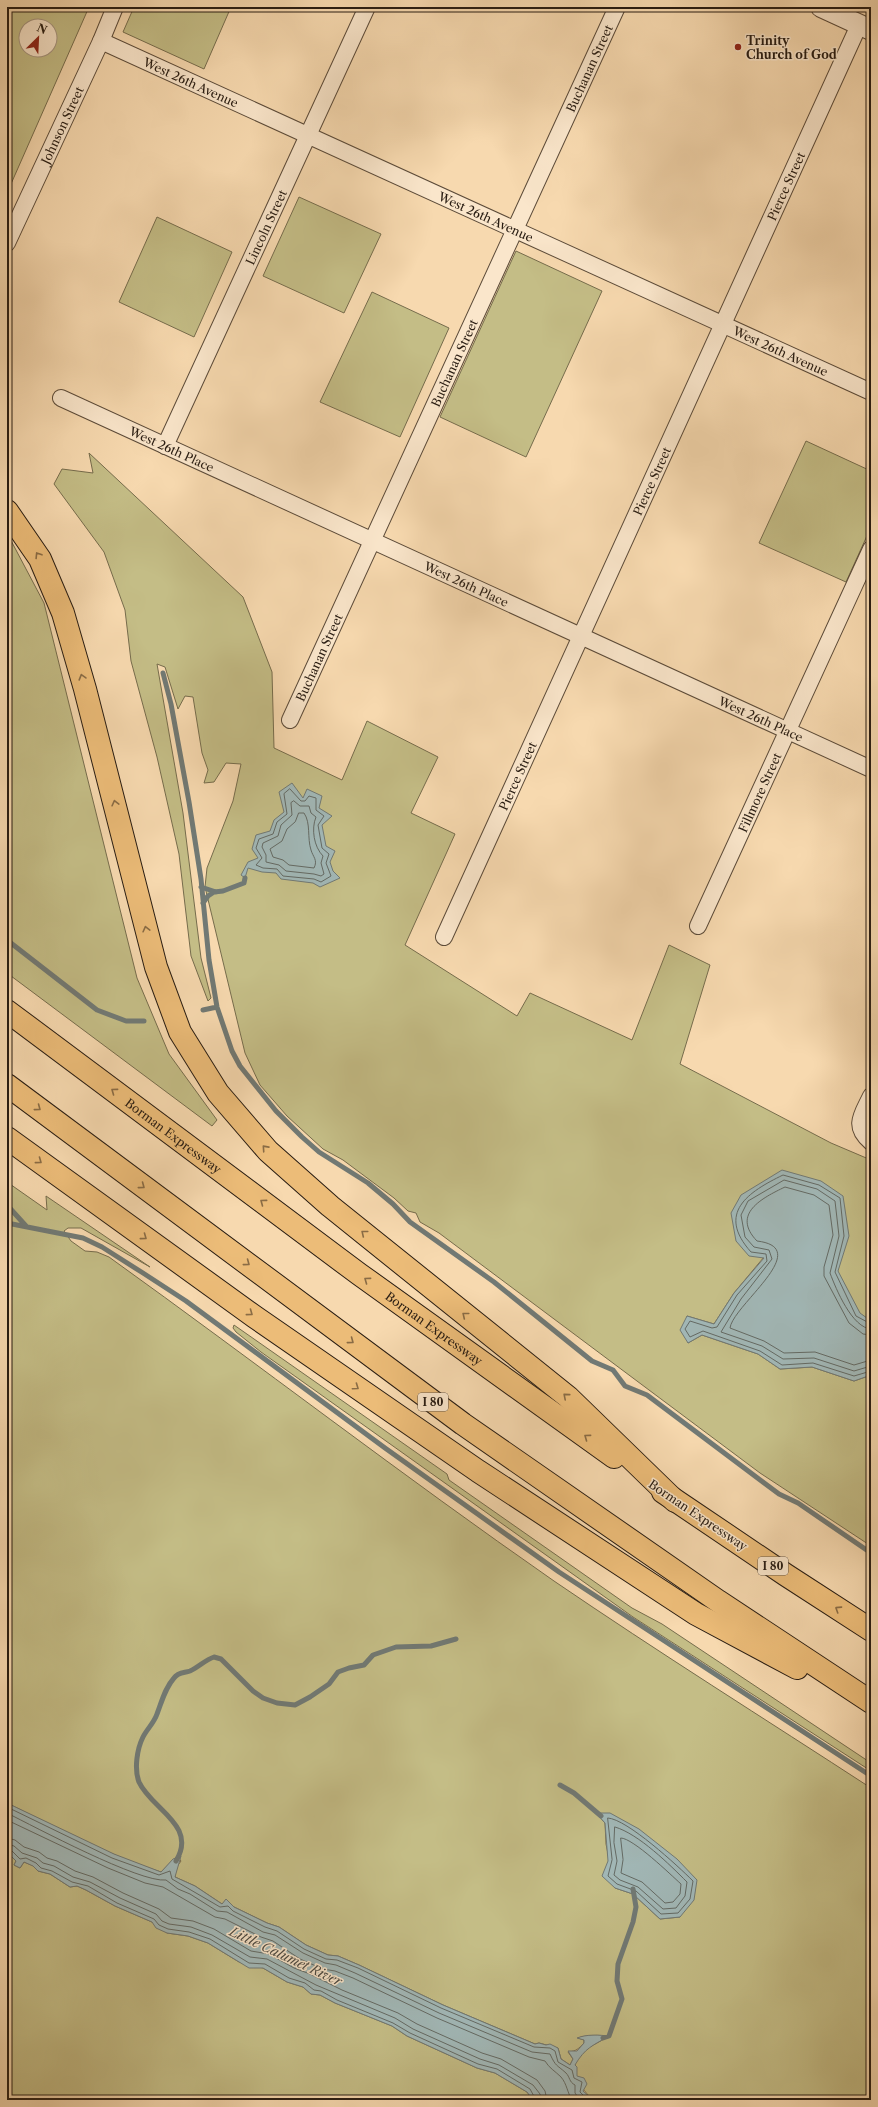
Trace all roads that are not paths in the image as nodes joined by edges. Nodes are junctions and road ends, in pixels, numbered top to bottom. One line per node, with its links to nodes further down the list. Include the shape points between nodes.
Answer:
1 (115, 7): 6 (street, Johnson Street)
2 (367, 7): 7 (street, Lincoln Street)
3 (617, 7): 8 (street, Buchanan Street)
4 (821, 7): 5 (street)
5 (865, 27): 10 (street, Pierce Street)
6 (101, 41): 7 (street, West 26th Avenue); 9 (street, Johnson Street)
7 (309, 136): 8 (street, West 26th Avenue); 13 (street, Lincoln Street)
8 (516, 230): 10 (street, West 26th Avenue); 15 (street, Buchanan Street)
9 (7, 243)
10 (723, 324): 11 (street, West 26th Avenue); 17 (street, Pierce Street)
11 (871, 392)
12 (61, 398): 13 (street, West 26th Place)
13 (165, 446): 15 (street, West 26th Place)
14 (7, 511): 28 (highway, one-way to 14, via 568,1397 336,1211 268,1151 218,1093 180,1032 156,967 87,696 63,613 40,559)
15 (372, 541): 17 (street, West 26th Place); 18 (street, Buchanan Street)
16 (871, 549): 19 (street, Fillmore Street)
17 (580, 636): 19 (street, West 26th Place); 22 (street, Pierce Street)
18 (290, 720)
19 (788, 731): 20 (street, West 26th Place); 21 (street, Fillmore Street)
20 (871, 769)
21 (698, 926)
22 (444, 937)
23 (7, 1011): 28 (highway, Borman Expressway / I 80, one-way to 23, via 359,1274)
24 (7, 1085): 30 (highway, I 80, one-way to 30, via 463,1424 718,1601)
25 (871, 1096): 26 (street, via 859,1124)
26 (866, 1137)
27 (10, 1141): 31 (highway, one-way to 31, via 256,1317 484,1475 696,1614)
28 (675, 1501): 29 (highway, Borman Expressway / I 80, one-way to 28)
29 (871, 1630)
30 (871, 1702)
31 (871, 1708)

